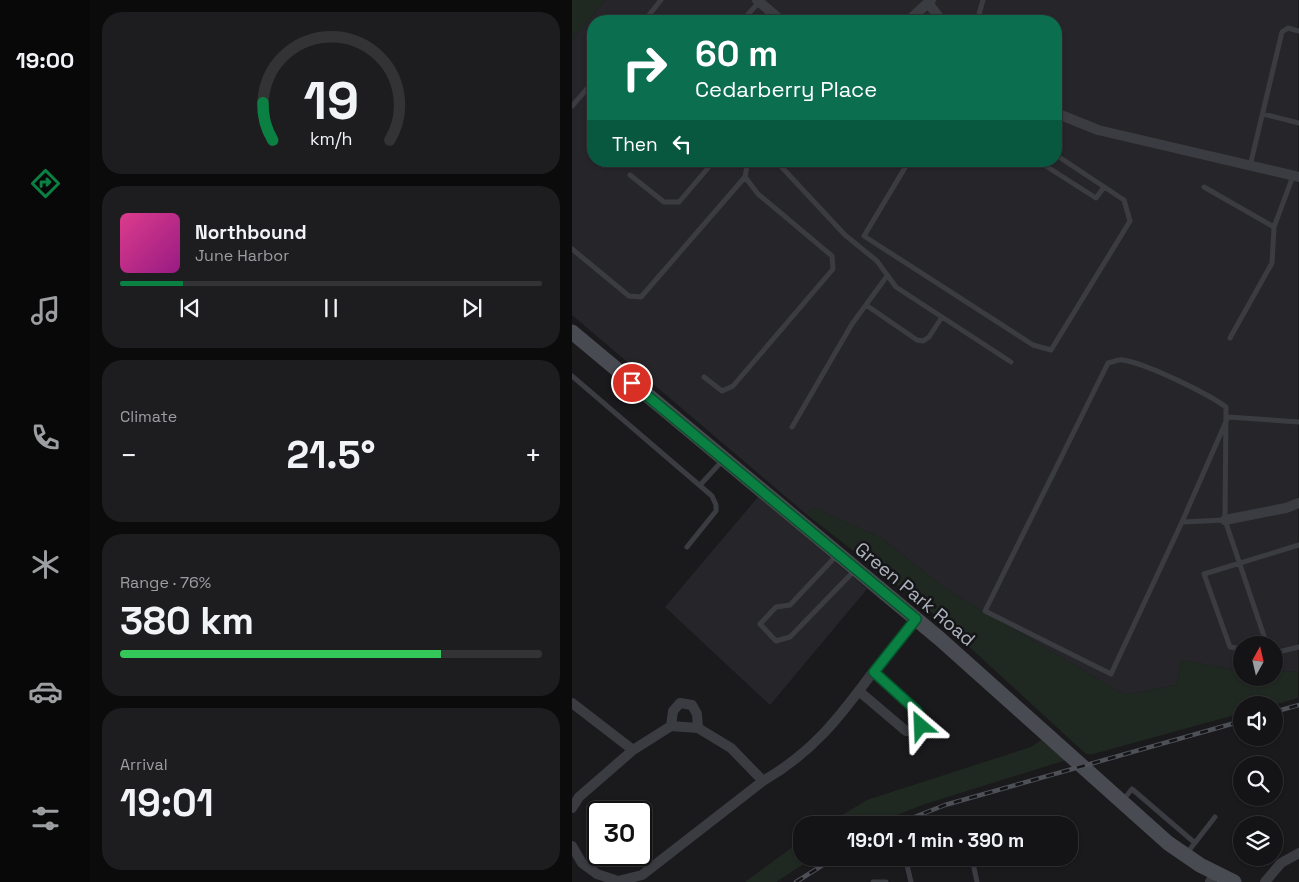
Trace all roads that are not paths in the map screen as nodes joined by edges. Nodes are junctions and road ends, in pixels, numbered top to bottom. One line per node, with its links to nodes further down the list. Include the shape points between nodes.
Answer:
1 (662, 0): 5 (lane)
2 (759, 0): 6 (lane); 7 (street)
3 (983, 0): 10 (lane)
4 (930, 2): 8 (street); 9 (street)
5 (649, 15)
6 (747, 15)
7 (775, 15)
8 (915, 15)
9 (938, 15)
10 (980, 15)
11 (1298, 30): 14 (lane, via 1288,28 1282,32)
12 (587, 89): 13 (lane)
13 (572, 106)
14 (1263, 114): 16 (lane); 18 (lane)
15 (1062, 115): 18 (street, via 1098,130)
16 (1298, 123)
17 (1062, 159): 27 (lane)
18 (1250, 166): 25 (street)
19 (709, 167): 24 (lane, via 679,202 664,202)
20 (747, 167): 26 (lane)
21 (782, 167): 31 (lane, via 845,235 877,261)
22 (905, 167): 27 (lane, via 864,236 1033,345 1051,350 1130,221 1124,200)
23 (1047, 167): 27 (lane, via 1096,198)
24 (630, 174)
25 (1296, 176): 29 (lane)
26 (745, 177): 30 (lane, via 641,297 629,296); 38 (lane, via 758,194 832,256 834,269 733,386 722,391)
27 (1104, 187)
28 (1204, 187): 29 (lane)
29 (1274, 228): 35 (lane, via 1272,263)
30 (572, 249)
31 (887, 276): 32 (lane); 33 (lane, via 896,287)
32 (866, 305): 33 (lane, via 923,341); 41 (lane)
33 (942, 317): 36 (lane)
34 (572, 332): 42 (street, Green Park Road)
35 (1230, 338)
36 (1011, 362)
37 (572, 376): 43 (lane)
38 (704, 377)
39 (1228, 417): 40 (lane); 45 (lane); 46 (lane); 46 (lane, via 1226,407 1215,399 1140,365 1121,360 1108,363 986,611 1111,674)
40 (1298, 422)
41 (792, 427)
42 (723, 459): 43 (lane); 49 (street, Green Park Road)
43 (701, 484): 48 (lane, via 712,496 716,512)
44 (1298, 503): 45 (street)
45 (1225, 520): 46 (lane); 50 (lane)
46 (1182, 522)
47 (1298, 545): 50 (lane)
48 (687, 547)
49 (837, 555): 51 (street, Green Park Road); 51 (lane, via 790,605 776,607 760,624 776,640 790,637)
50 (1239, 563): 53 (lane); 55 (lane, via 1204,574 1230,647)
51 (855, 570): 52 (street, Green Park Road)
52 (916, 619): 57 (street); 64 (street, Green Park Road)
53 (1264, 636)
54 (1298, 647): 56 (lane)
55 (1233, 648)
56 (1283, 651)
57 (874, 672): 58 (street); 58 (street, via 917,711 921,726 916,732 906,731)
58 (860, 692): 63 (street, via 812,746 790,765)
59 (572, 703): 62 (street)
60 (671, 726): 61 (street); 61 (street, via 673,711 680,704 692,705 697,714); 62 (street)
61 (698, 728): 63 (street, via 731,748)
62 (634, 750): 65 (street, via 579,797)
63 (763, 781): 73 (street)
64 (1122, 801): 67 (lane, via 1132,789); 70 (street, Green Park Road)
65 (572, 808)
66 (1216, 817): 67 (lane)
67 (1195, 843): 70 (lane)
68 (572, 846): 75 (street, via 582,863 596,874)
69 (1298, 853): 81 (street, via 1281,863)
70 (1185, 856): 74 (street, Green Park Road)
71 (907, 866): 78 (lane)
72 (974, 866): 79 (lane)
73 (643, 878): 75 (street)
74 (1213, 878): 80 (street, Green Park Road)
75 (618, 882)
76 (873, 882): 77 (lane)
77 (886, 882)
78 (911, 882)
79 (978, 882)
80 (1234, 882)
81 (1265, 882)

